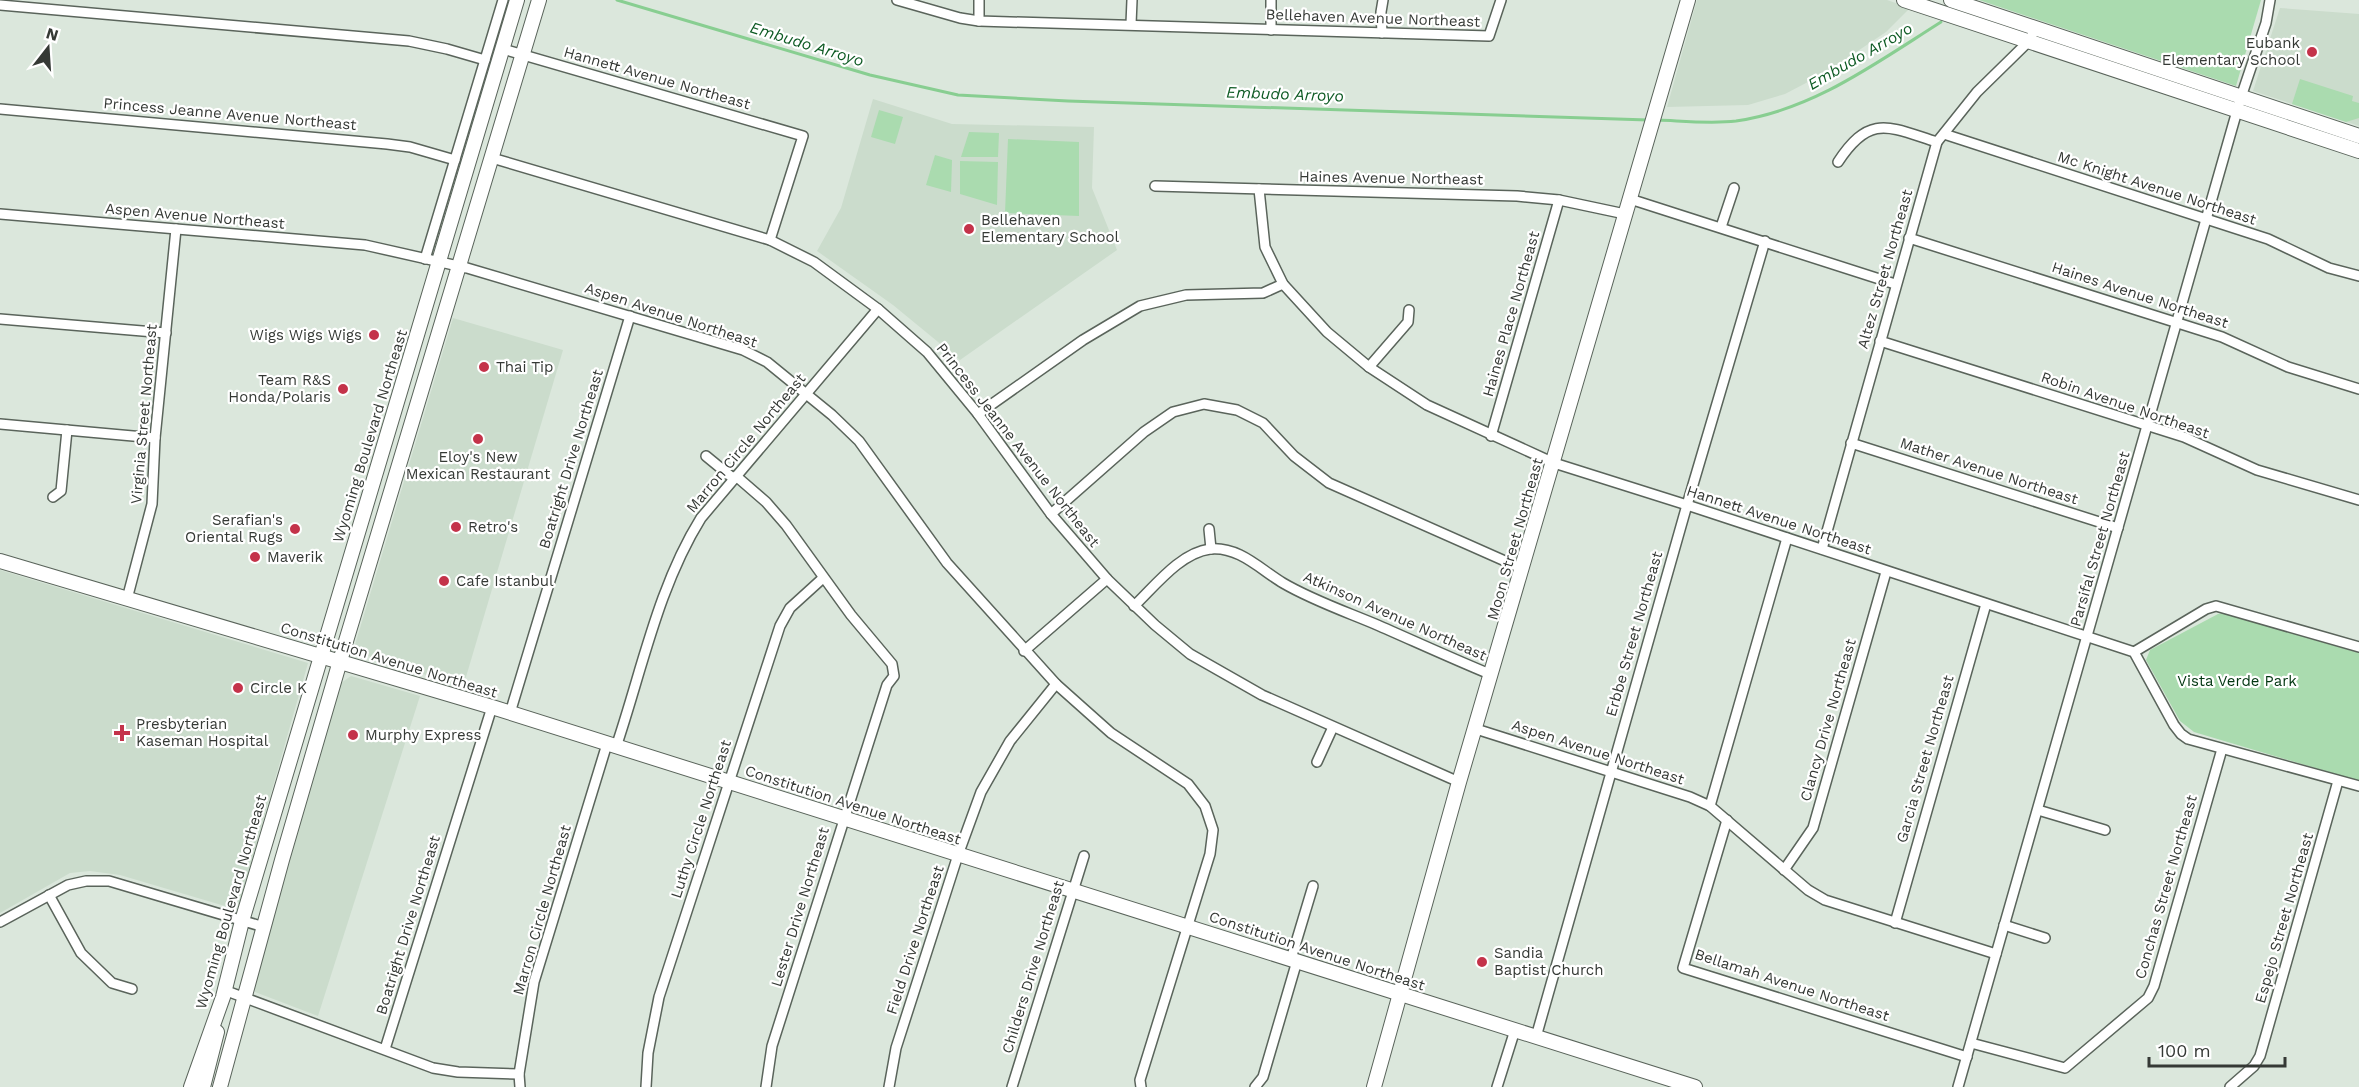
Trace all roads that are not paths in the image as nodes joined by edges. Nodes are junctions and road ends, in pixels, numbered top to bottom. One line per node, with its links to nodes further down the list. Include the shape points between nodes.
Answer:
1 (503, 0): 22 (street)
2 (517, 0): 20 (street, Wyoming Boulevard Northeast)
3 (539, 0): 21 (street)
4 (897, 0): 15 (street, Bellehaven Avenue Northeast)
5 (979, 0): 15 (street)
6 (1132, 0): 16 (street)
7 (1271, 0): 17 (street)
8 (1383, 0): 18 (street)
9 (1501, 0): 18 (street, Bellehaven Avenue Northeast, via 1489,36)
10 (1688, 0): 36 (street, Moon Street Northeast)
11 (1904, 0): 19 (street)
12 (1951, 0): 19 (street)
13 (2270, 0): 23 (street, Parsifal Street Northeast)
14 (0, 5): 22 (street, via 409,41)
15 (979, 21): 16 (street, Bellehaven Avenue Northeast)
16 (1131, 24): 17 (street, Bellehaven Avenue Northeast)
17 (1271, 30): 18 (street, Bellehaven Avenue Northeast)
18 (1382, 33)
19 (2032, 36): 23 (street); 25 (street); 26 (street, Altez Street Northeast, via 1977,92)
20 (503, 50): 21 (street, Hannett Avenue Northeast); 47 (street, Wyoming Boulevard Northeast)
21 (523, 54): 30 (street); 44 (street, Hannett Avenue Northeast, via 803,136)
22 (485, 60): 31 (street)
23 (2241, 97): 25 (street, Parsifal Street Northeast); 27 (street)
24 (0, 109): 31 (street, Princess Jeanne Avenue Northeast, via 387,144)
25 (2237, 111): 29 (street); 40 (street, Parsifal Street Northeast)
26 (1944, 134): 28 (street, Altez Street Northeast); 40 (street, Mc Knight Avenue Northeast)
27 (2359, 136)
28 (1937, 142): 32 (street, via 1888,127 1873,128 1849,144); 43 (street, Altez Street Northeast)
29 (2359, 151)
30 (492, 158): 44 (street, Princess Jeanne Avenue Northeast); 48 (street)
31 (455, 160): 46 (street)
32 (1838, 162)
33 (1155, 186): 35 (street, Haines Avenue Northeast)
34 (1734, 188): 41 (street)
35 (1259, 189): 37 (street, Haines Avenue Northeast); 50 (street, Hannett Avenue Northeast, via 1264,247)
36 (1630, 199): 39 (street, Moon Street Northeast); 41 (street)
37 (1559, 200): 39 (street, Haines Avenue Northeast); 66 (street, Haines Place Northeast)
38 (0, 214): 42 (street, Aspen Avenue Northeast)
39 (1626, 214): 70 (street, Moon Street Northeast)
40 (2206, 219): 49 (street, Mc Knight Avenue Northeast); 56 (street, Parsifal Street Northeast)
41 (1720, 227): 45 (street)
42 (176, 229): 46 (street, Aspen Avenue Northeast, via 365,245); 57 (street, Virginia Street Northeast)
43 (1909, 238): 51 (street, Altez Street Northeast); 56 (street, Haines Avenue Northeast)
44 (770, 240): 52 (street, Princess Jeanne Avenue Northeast, via 814,262)
45 (1765, 241): 51 (street); 74 (street, Erbbe Street Northeast)
46 (425, 259): 47 (street, Aspen Avenue Northeast)
47 (440, 261): 48 (street, Aspen Avenue Northeast); 93 (street, Wyoming Boulevard Northeast)
48 (459, 266): 54 (street, Aspen Avenue Northeast); 94 (street)
49 (2359, 276)
50 (1283, 284): 59 (street, Hannett Avenue Northeast, via 1327,332); 62 (street, via 1263,293 1186,295 1140,306 1083,340)
51 (1895, 284): 58 (street, Altez Street Northeast)
52 (878, 309): 61 (street, Marron Circle Northeast); 62 (street, Princess Jeanne Avenue Northeast, via 927,352)
53 (1409, 310): 59 (street, via 1408,322)
54 (630, 316): 61 (street, Aspen Avenue Northeast, via 743,350 767,362); 98 (street, Boatright Drive Northeast)
55 (0, 319): 57 (street)
56 (2177, 322): 60 (street, Haines Avenue Northeast); 64 (street, Parsifal Street Northeast)
57 (166, 333): 67 (street, Virginia Street Northeast)
58 (1880, 341): 64 (street, Robin Avenue Northeast); 68 (street, Altez Street Northeast)
59 (1369, 367): 66 (street, Hannett Avenue Northeast, via 1427,405)
60 (2359, 389)
61 (807, 394): 71 (street, Marron Circle Northeast); 91 (street, Aspen Avenue Northeast, via 859,441 933,545)
62 (978, 414): 75 (street, Princess Jeanne Avenue Northeast)
63 (0, 424): 65 (street)
64 (2148, 426): 73 (street, Robin Avenue Northeast, via 2184,437 2257,471); 76 (street, Parsifal Street Northeast)
65 (67, 430): 67 (street); 72 (street, via 61,491)
66 (1491, 436): 70 (street, Hannett Avenue Northeast)
67 (155, 438): 86 (street, Virginia Street Northeast, via 152,504)
68 (1851, 443): 76 (street, Mather Avenue Northeast); 80 (street, Altez Street Northeast)
69 (706, 456): 71 (street, Lester Drive Northeast)
70 (1554, 463): 74 (street, Hannett Avenue Northeast); 82 (street, Moon Street Northeast)
71 (735, 478): 84 (street, Lester Drive Northeast, via 766,502); 101 (street, Marron Circle Northeast, via 701,518 669,579)
72 (53, 497)
73 (2359, 500)
74 (1687, 505): 78 (street, Hannett Avenue Northeast); 104 (street, Erbbe Street Northeast)
75 (1051, 514): 82 (street, via 1154,425 1173,412 1204,404 1237,410 1263,423 1294,456 1329,483); 85 (street, Princess Jeanne Avenue Northeast)
76 (2118, 528): 89 (street, Parsifal Street Northeast)
77 (1209, 529): 79 (street)
78 (1787, 538): 80 (street, Hannett Avenue Northeast); 109 (street)
79 (1211, 549): 88 (street, via 1192,555); 95 (street, Atkinson Avenue Northeast, via 1249,559 1329,606)
80 (1822, 549): 83 (street, Hannett Avenue Northeast)
81 (0, 561): 86 (street, Constitution Avenue Northeast)
82 (1523, 569): 95 (street, Moon Street Northeast)
83 (1886, 572): 87 (street, Hannett Avenue Northeast); 116 (street, Clancy Drive Northeast, via 1813,828)
84 (823, 578): 106 (street, Luthy Circle Northeast, via 789,608 780,626); 111 (street, Lester Drive Northeast, via 892,664 894,676 887,686)
85 (1107, 579): 88 (street, Princess Jeanne Avenue Northeast); 91 (street)
86 (127, 599): 93 (street, Constitution Avenue Northeast)
87 (1986, 604): 89 (street, Hannett Avenue Northeast); 122 (street, Garcia Street Northeast)
88 (1134, 606): 99 (street, Princess Jeanne Avenue Northeast, via 1190,654 1262,695)
89 (2088, 637): 92 (street, Hannett Avenue Northeast); 110 (street, Parsifal Street Northeast)
90 (2359, 647): 92 (street, via 2216,606)
91 (1024, 651): 96 (street, Aspen Avenue Northeast)
92 (2134, 652): 102 (street, via 2181,734)
93 (321, 656): 94 (street, Constitution Avenue Northeast); 120 (street, Wyoming Boulevard Northeast)
94 (340, 661): 97 (street, Constitution Avenue Northeast); 124 (street)
95 (1492, 675): 100 (street, Moon Street Northeast)
96 (1056, 684): 114 (street, Field Drive Northeast, via 1010,741 981,792); 125 (street, Aspen Avenue Northeast, via 1111,733 1188,784 1205,806 1213,830 1210,854)
97 (492, 708): 98 (street, Constitution Avenue Northeast); 136 (street, Boatright Drive Northeast)
98 (510, 713): 101 (street, Constitution Avenue Northeast)
99 (1333, 727): 103 (street); 107 (street, Princess Jeanne Avenue Northeast)
100 (1476, 729): 104 (street, Aspen Avenue Northeast); 107 (street, Moon Street Northeast)
101 (612, 746): 106 (street, Constitution Avenue Northeast); 138 (street, Marron Circle Northeast, via 534,982)
102 (2222, 749): 105 (street); 135 (street, Conchas Street Northeast, via 2148,998 2065,1068)
103 (1317, 762)
104 (1611, 772): 109 (street, Aspen Avenue Northeast); 134 (street, Erbbe Street Northeast)
105 (2338, 781): 108 (street); 153 (street, Espejo Street Northeast, via 2260,1056)
106 (729, 782): 111 (street, Constitution Avenue Northeast); 143 (street, Luthy Circle Northeast, via 659,997)
107 (1459, 782): 131 (street, Moon Street Northeast)
108 (2359, 786)
109 (1710, 806): 112 (street)
110 (2038, 810): 113 (street); 123 (street, Parsifal Street Northeast)
111 (843, 819): 114 (street, Constitution Avenue Northeast); 144 (street, Lester Drive Northeast, via 772,1046)
112 (1726, 820): 116 (street); 137 (street, Bellamah Avenue Northeast, via 1683,968)
113 (2105, 830)
114 (958, 855): 118 (street, Constitution Avenue Northeast); 145 (street, Field Drive Northeast, via 897,1048)
115 (1084, 856): 118 (street, Childers Drive Northeast)
116 (1784, 870): 122 (street, via 1825,900)
117 (1313, 886): 128 (street)
118 (1072, 891): 125 (street, Constitution Avenue Northeast); 146 (street, Childers Drive Northeast)
119 (49, 895): 120 (street, via 75,884 109,880); 121 (street); 129 (street, via 81,953 112,983)
120 (242, 921): 124 (street); 130 (street, Wyoming Boulevard Northeast)
121 (0, 922)
122 (1894, 922): 127 (street)
123 (2004, 925): 126 (street); 127 (street, Parsifal Street Northeast)
124 (264, 927): 132 (street)
125 (1187, 927): 128 (street, Constitution Avenue Northeast); 147 (street, Aspen Avenue Northeast)
126 (2045, 938)
127 (1996, 954): 135 (street, Parsifal Street Northeast)
128 (1294, 960): 131 (street, Constitution Avenue Northeast); 148 (street, via 1263,1077)
129 (132, 988)
130 (224, 993): 132 (street); 139 (street, Wyoming Boulevard Northeast); 140 (street)
131 (1401, 994): 133 (street, Constitution Avenue Northeast); 149 (street, Moon Street Northeast)
132 (246, 996): 136 (street); 141 (street)
133 (1515, 1030): 134 (street, Constitution Avenue Northeast); 150 (street)
134 (1536, 1037): 151 (street, Constitution Avenue Northeast)
135 (1971, 1043): 137 (street, Parsifal Street Northeast)
136 (385, 1049): 138 (street, via 433,1068)
137 (1966, 1057): 152 (street, Parsifal Street Northeast)
138 (519, 1074): 142 (street, Marron Circle Northeast)
139 (191, 1087)
140 (203, 1087)
141 (220, 1087)
142 (520, 1087)
143 (646, 1087)
144 (766, 1087)
145 (889, 1087)
146 (1012, 1087)
147 (1141, 1087)
148 (1255, 1087)
149 (1374, 1087)
150 (1497, 1087)
151 (1695, 1087)
152 (1958, 1087)
153 (2230, 1087)

